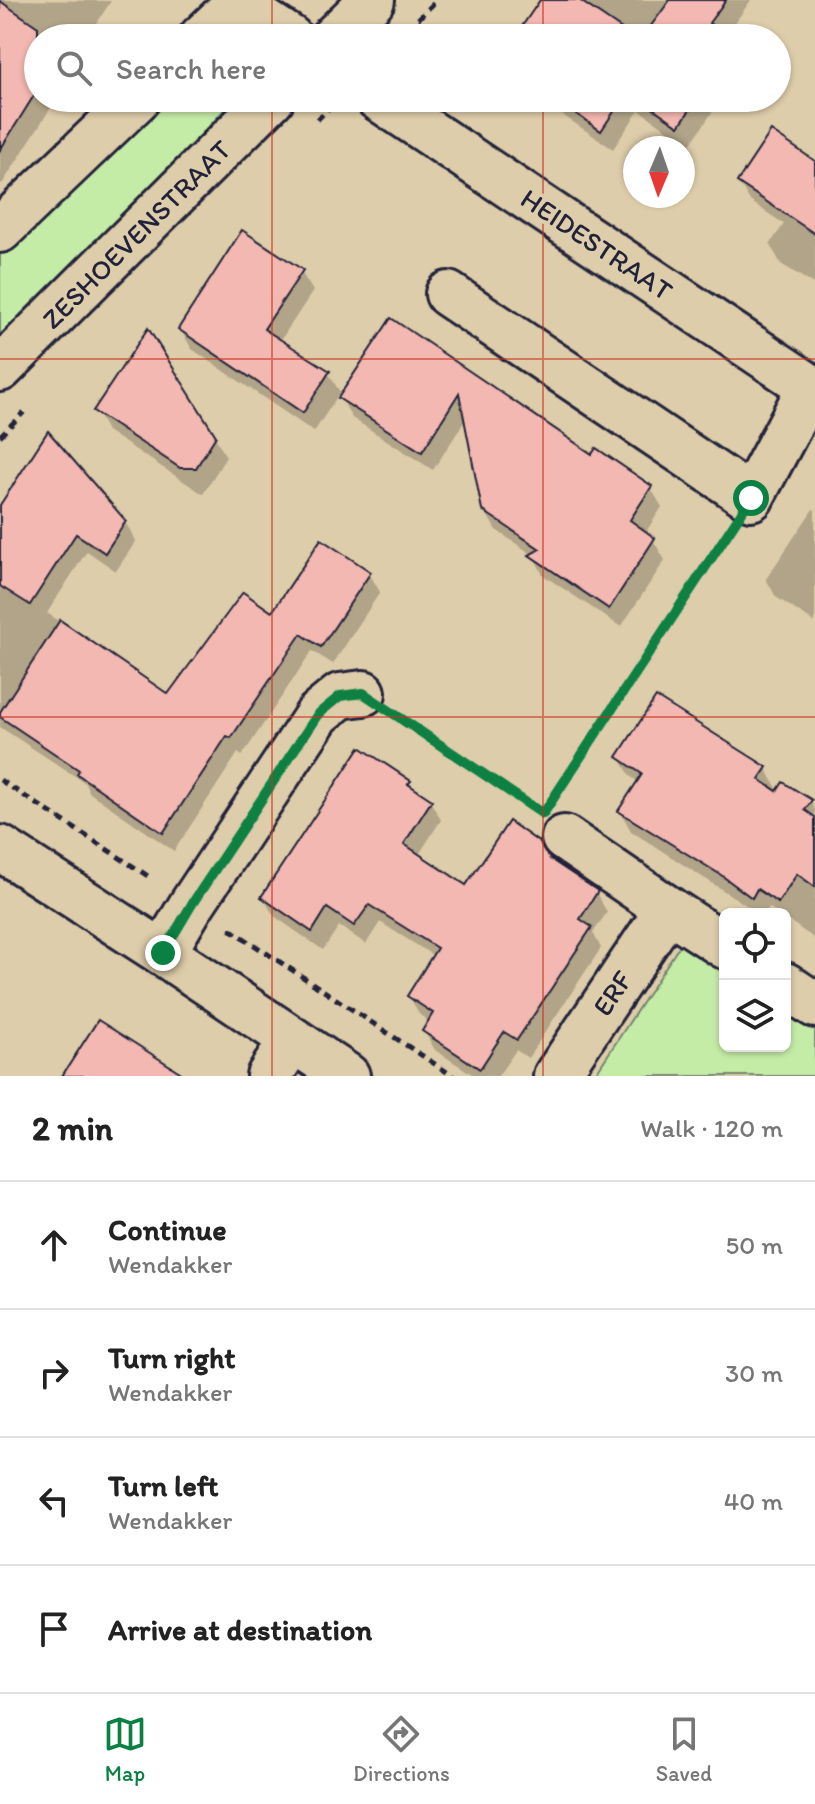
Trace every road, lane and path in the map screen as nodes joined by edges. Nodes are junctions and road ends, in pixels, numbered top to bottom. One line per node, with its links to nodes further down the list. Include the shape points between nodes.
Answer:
1 (372, 0): 5 (street)
2 (237, 1): 3 (street); 4 (street)
3 (215, 24)
4 (270, 24)
5 (347, 24)
6 (123, 112): 9 (street)
7 (258, 112): 11 (street, ZESHOEVENSTRAAT)
8 (399, 112): 12 (street, HEIDESTRAAT)
9 (0, 230)
10 (448, 294): 13 (street)
11 (0, 369)
12 (812, 388): 13 (street)
13 (751, 498): 15 (path)
14 (363, 693): 15 (path); 19 (street, via 340,696 318,714)
15 (553, 817): 17 (street)
16 (0, 848): 19 (street)
17 (668, 909): 18 (street); 25 (street, ERF)
18 (719, 942)
19 (163, 953): 22 (street)
20 (791, 989): 21 (street)
21 (815, 1005)
22 (292, 1040): 23 (street); 24 (street)
23 (269, 1076)
24 (347, 1076)
25 (556, 1076)

